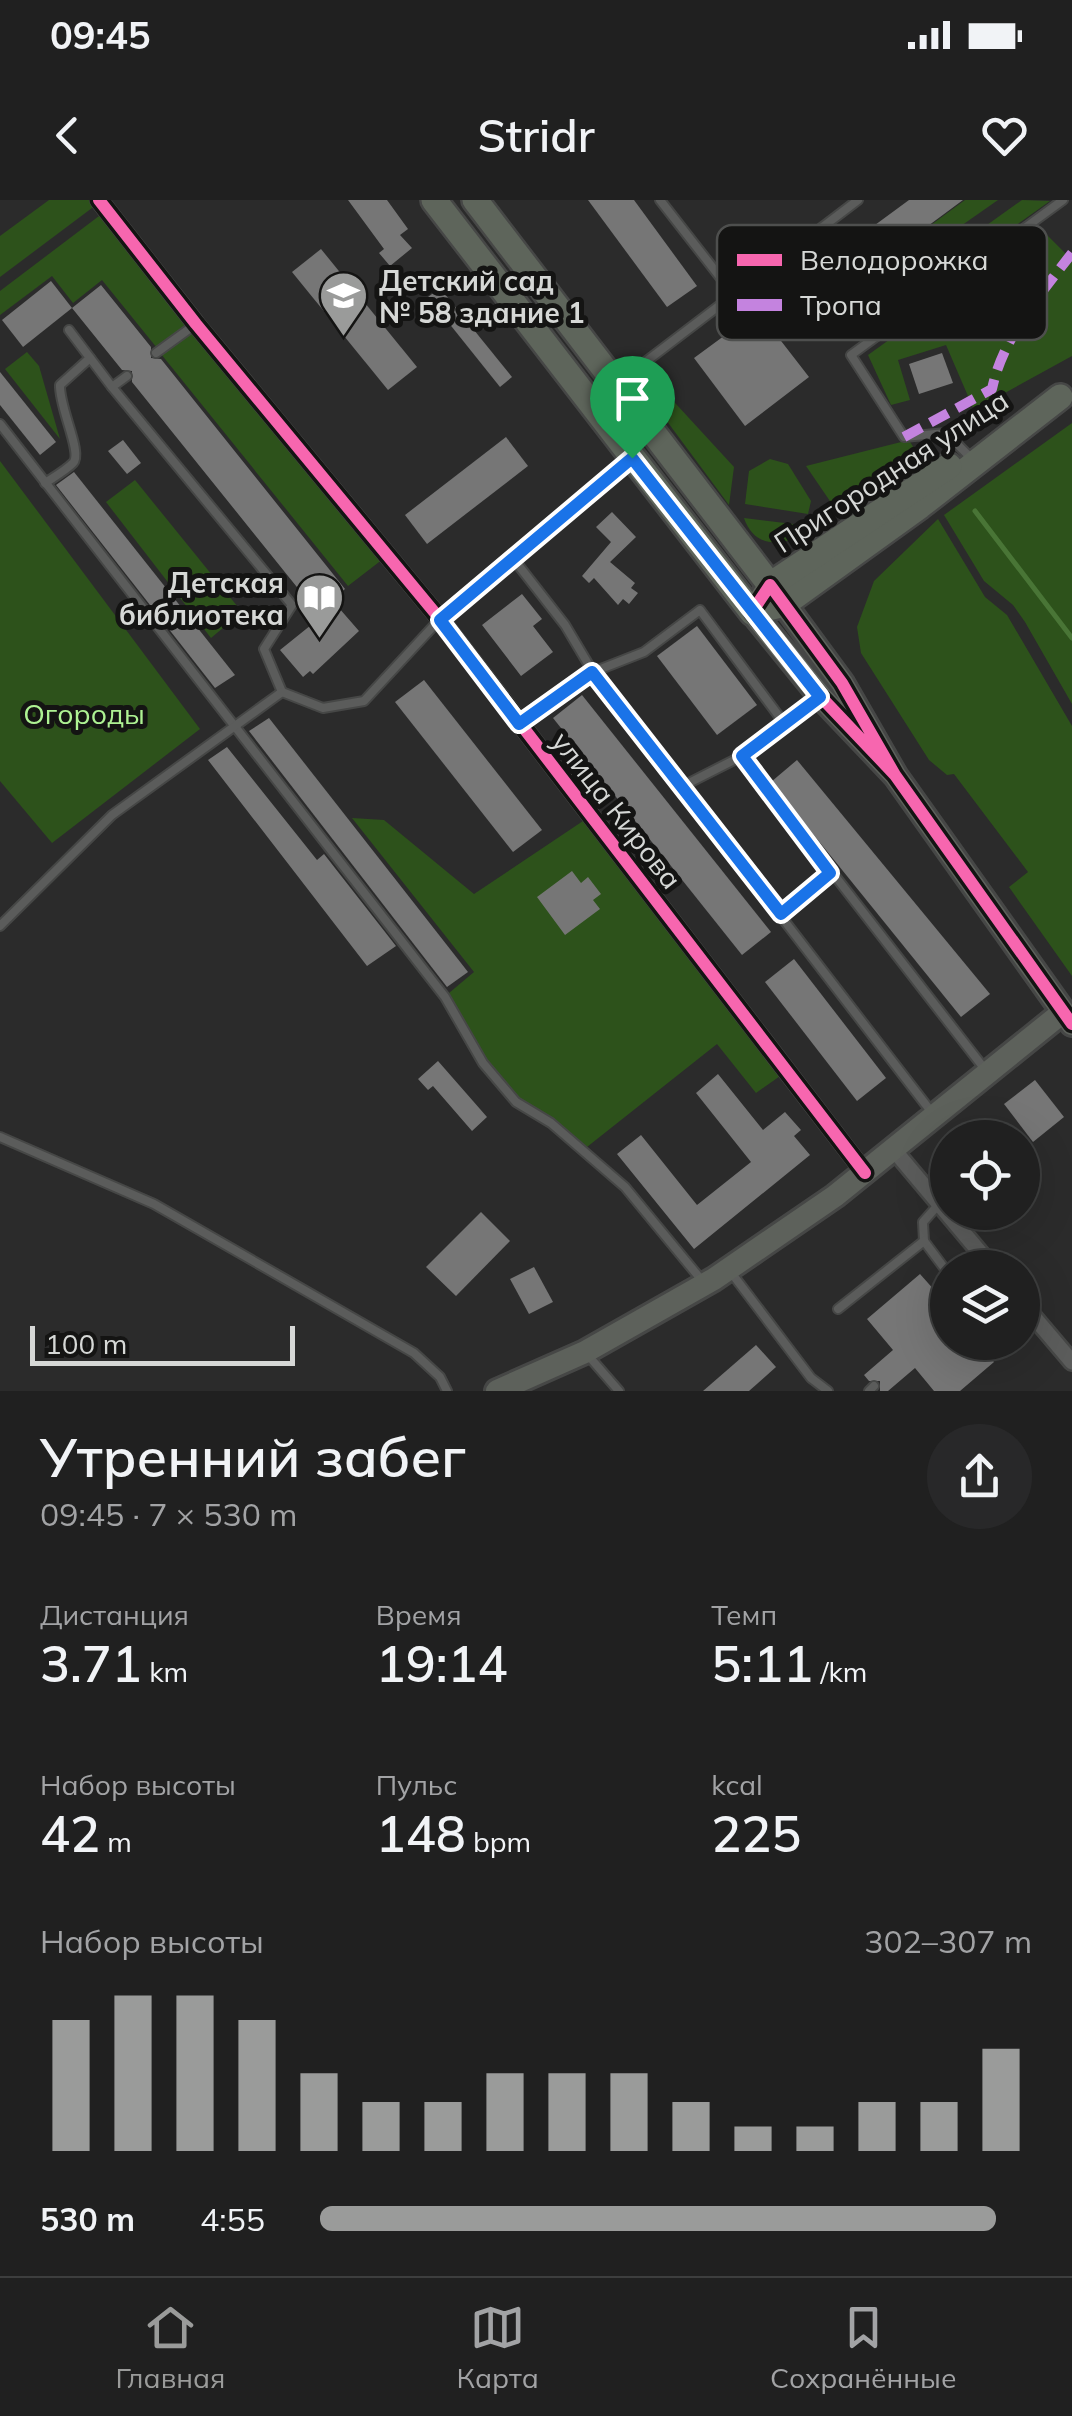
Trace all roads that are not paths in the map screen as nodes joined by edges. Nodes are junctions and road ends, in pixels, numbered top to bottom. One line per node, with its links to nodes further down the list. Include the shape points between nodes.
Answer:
1 (99, 200): 11 (street, улица Кирова)
2 (434, 200): 22 (main road)
3 (475, 200): 17 (main road)
4 (660, 200): 9 (lane)
5 (858, 200): 7 (lane)
6 (1064, 200): 8 (lane)
7 (825, 225)
8 (1030, 225)
9 (717, 272)
10 (717, 307): 17 (lane)
11 (196, 324): 14 (lane); 29 (street, улица Кирова)
12 (68, 330): 15 (lane)
13 (872, 340): 21 (lane, via 851,355 904,436 946,433)
14 (156, 354)
15 (90, 358): 18 (lane); 23 (lane, via 60,385 75,462)
16 (127, 376): 18 (lane)
17 (617, 383): 24 (main road)
18 (112, 387): 31 (lane, via 292,605 264,649)
19 (1066, 394): 21 (main road, Пригородная улица); 27 (main road, via 920,506)
20 (0, 424): 23 (lane)
21 (968, 456): 27 (main road, Пригородная улица)
22 (632, 458): 25 (main road); 26 (lane)
23 (45, 483): 35 (lane)
24 (734, 536): 25 (main road, via 728,555); 27 (main road)
25 (707, 554): 28 (main road)
26 (512, 557): 29 (lane); 30 (lane)
27 (777, 595): 28 (main road); 37 (street, via 842,683)
28 (752, 612): 32 (street)
29 (440, 620): 31 (lane, via 364,701 324,708); 34 (street, улица Кирова)
30 (592, 672): 33 (lane, via 644,652 700,610); 34 (lane); 38 (lane)
31 (282, 692): 35 (lane)
32 (820, 697): 33 (lane); 37 (street)
33 (784, 723): 36 (lane)
34 (519, 724): 47 (street, улица Кирова)
35 (234, 728): 41 (lane, via 112,815); 55 (lane, via 445,997 483,1063 516,1102 551,1123 626,1188)
36 (742, 756): 38 (lane); 39 (lane)
37 (895, 775): 42 (street)
38 (681, 788): 40 (lane)
39 (830, 873): 40 (lane); 43 (lane)
40 (781, 914): 44 (lane)
41 (0, 926)
42 (1068, 1018): 43 (street)
43 (990, 1075): 44 (street)
44 (936, 1117): 46 (street)
45 (0, 1137): 60 (lane, via 154,1204 414,1354)
46 (894, 1150): 47 (street); 48 (street)
47 (864, 1173): 54 (street)
48 (930, 1193)
49 (930, 1214): 51 (lane, via 923,1222)
50 (960, 1230): 53 (street)
51 (924, 1240): 52 (lane); 56 (lane)
52 (931, 1250)
53 (977, 1250)
54 (728, 1269): 55 (street); 63 (lane)
55 (705, 1284): 58 (street)
56 (838, 1309)
57 (1040, 1324): 59 (street)
58 (585, 1352): 61 (street); 62 (lane)
59 (1072, 1362)
60 (447, 1391)
61 (497, 1391)
62 (620, 1391)
63 (828, 1391)

